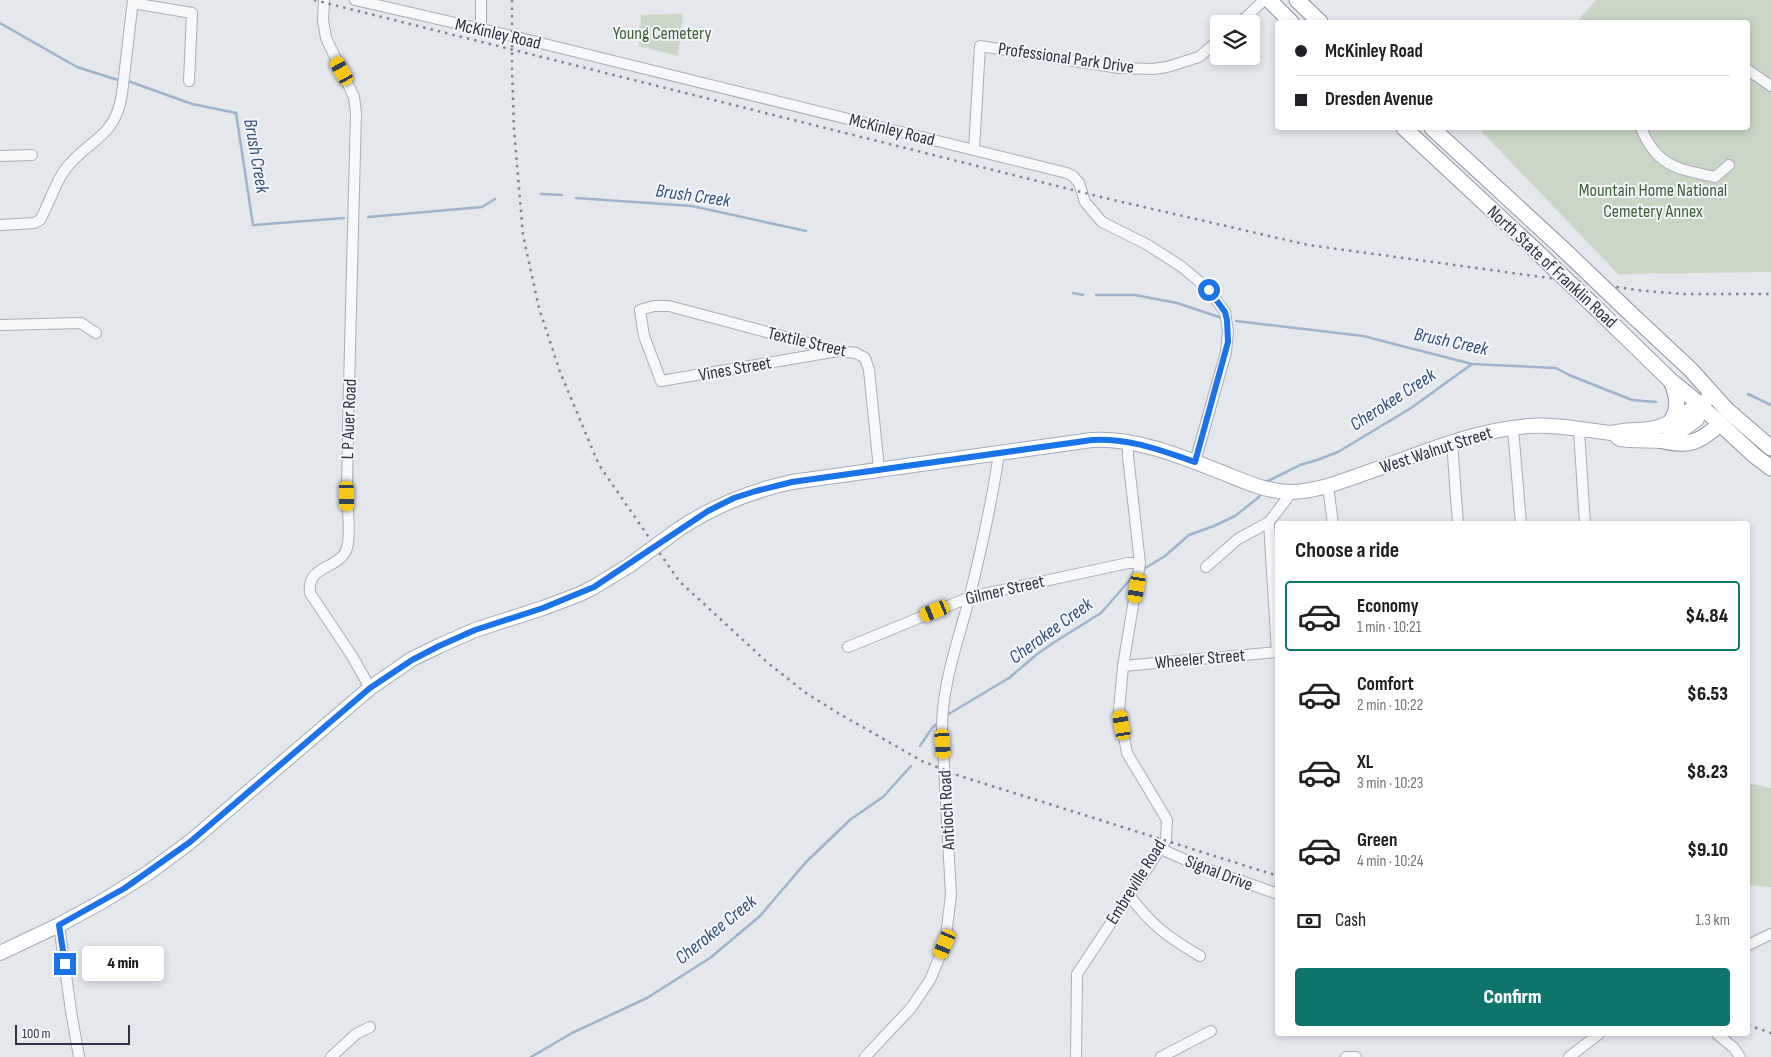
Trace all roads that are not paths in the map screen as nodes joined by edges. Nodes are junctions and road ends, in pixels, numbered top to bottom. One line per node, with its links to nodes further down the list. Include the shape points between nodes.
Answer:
1 (324, 0): 58 (street, L P Auer Road, via 326,38 354,97 356,114 348,544 344,555 310,579 309,587)
2 (355, 0): 11 (street, McKinley Road)
3 (480, 0): 11 (street)
4 (1264, 0): 8 (street)
5 (1269, 0): 9 (highway)
6 (1297, 0): 10 (highway)
7 (133, 2): 14 (street, via 192,13); 23 (street, via 120,104 114,121 65,171 40,220)
8 (1248, 15)
9 (1288, 20)
10 (1318, 20)
11 (481, 30): 19 (street, McKinley Road)
12 (1210, 48): 19 (street, Professional Park Drive, via 1191,60 1143,69 980,46)
13 (1750, 71): 15 (street)
14 (189, 81)
15 (1771, 86)
16 (1411, 130): 27 (highway, North State of Franklin Road, bridge)
17 (1434, 130): 29 (highway, North State of Franklin Road, bridge, via 1691,370)
18 (1642, 130): 22 (street, via 1654,152 1673,167 1716,177)
19 (974, 150): 41 (street, McKinley Road, via 1073,176 1079,183 1085,202 1102,222 1148,245 1182,267 1221,305 1227,320 1226,352)
20 (32, 155): 21 (street)
21 (0, 156)
22 (1729, 165)
23 (0, 225)
24 (0, 325): 25 (street, via 81,323)
25 (96, 333)
26 (838, 352): 28 (street, Vines Street); 28 (street, Textile Street, via 669,306 654,306 640,310 644,336); 42 (street, Textile Street, via 856,353 865,358)
27 (1670, 380): 30 (highway, North State of Franklin Road); 31 (highway, via 1676,391 1677,404 1676,413)
28 (661, 381)
29 (1713, 395): 30 (main road, West Walnut Street); 39 (highway, North State of Franklin Road)
30 (1700, 405): 31 (main road, West Walnut Street); 32 (highway, North State of Franklin Road); 36 (main road, West Walnut Street, via 1697,419)
31 (1668, 424): 35 (main road, West Walnut Street)
32 (1720, 424): 36 (highway, via 1693,442 1676,444); 43 (highway, North State of Franklin Road)
33 (1513, 428): 34 (main road, West Walnut Street, via 1546,426); 38 (main road, West Walnut Street); 48 (street)
34 (1579, 430): 35 (main road, West Walnut Street); 49 (street)
35 (1612, 433): 36 (main road, West Walnut Street, via 1620,439)
36 (1662, 441)
37 (1128, 442): 40 (main road, West Walnut Street, via 1092,440); 41 (main road, West Walnut Street); 52 (street, Embreville Road)
38 (1452, 442): 44 (main road, West Walnut Street); 47 (street)
39 (1771, 448)
40 (999, 453): 42 (main road, West Walnut Street); 53 (street, Antioch Road)
41 (1195, 462): 45 (main road, West Walnut Street, via 1263,488)
42 (879, 468): 58 (main road, West Walnut Street, bridge, via 792,482 734,498 680,529 599,585 439,646)
43 (1771, 468)
44 (1328, 486): 45 (main road, West Walnut Street); 46 (street)
45 (1292, 492): 50 (street)
46 (1333, 521)
47 (1458, 521)
48 (1521, 521)
49 (1585, 521)
50 (1269, 522): 51 (street, via 1238,539); 54 (street)
51 (1206, 567)
52 (1140, 568): 53 (street, Gilmer Street, via 1128,563); 57 (street, Embreville Road)
53 (970, 597): 55 (street, Gilmer Street); 73 (street, Antioch Road, via 942,706 951,895 945,944 930,980 911,1008)
54 (1275, 620)
55 (848, 647)
56 (1275, 652): 57 (street, Wheeler Street)
57 (1124, 666): 59 (street, Embreville Road, via 1119,710 1127,753 1167,820)
58 (370, 688): 62 (main road, West Walnut Street, via 190,842 125,888)
59 (1162, 849): 60 (street, Signal Drive, via 1201,867); 61 (street, Embreville Road)
60 (1275, 893)
61 (1129, 895): 66 (street, via 1161,931); 74 (street, Embreville Road, via 1077,974)
62 (59, 925): 65 (main road, West Walnut Street); 71 (street)
63 (1771, 934): 64 (street)
64 (1750, 944)
65 (0, 953)
66 (1200, 956)
67 (370, 1027): 72 (street, via 356,1034)
68 (1211, 1031): 75 (street)
69 (1596, 1036): 78 (street)
70 (1719, 1036): 79 (street)
71 (79, 1057)
72 (331, 1057)
73 (865, 1057)
74 (1076, 1057)
75 (1161, 1057)
76 (1346, 1057): 77 (street)
77 (1356, 1057)
78 (1569, 1057)
79 (1740, 1057)

